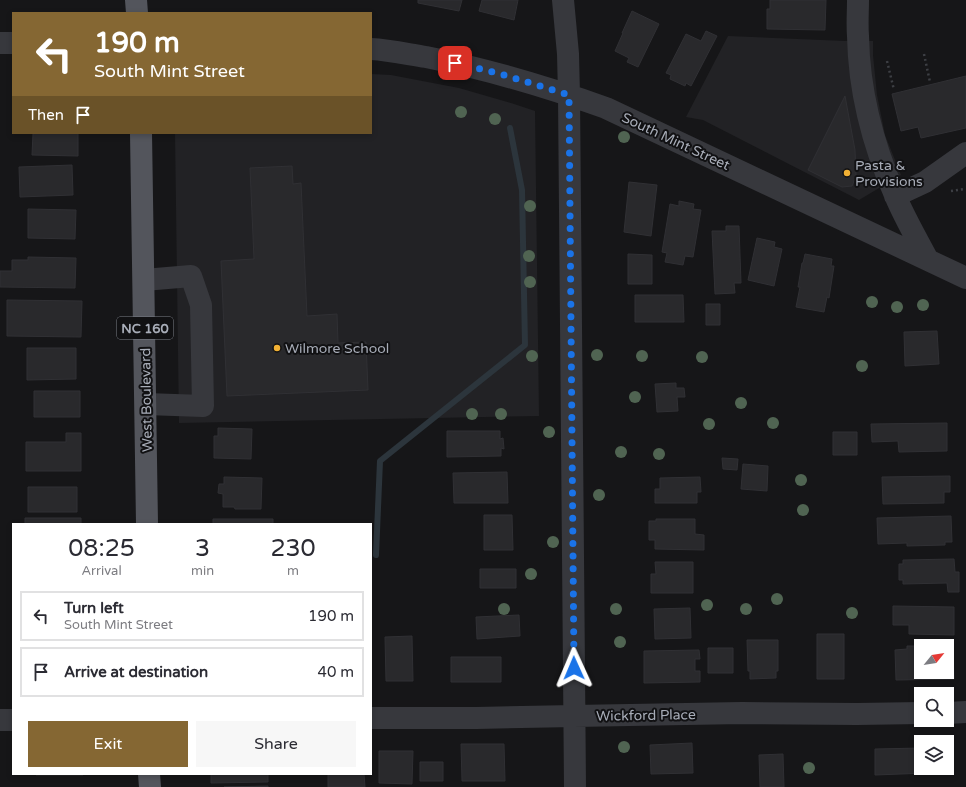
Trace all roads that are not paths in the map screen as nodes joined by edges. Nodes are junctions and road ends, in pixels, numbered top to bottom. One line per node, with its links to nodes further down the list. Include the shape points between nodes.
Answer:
1 (136, 0): 4 (main road)
2 (563, 0): 8 (street)
3 (858, 0): 11 (street, via 859,60 867,109 880,157)
4 (137, 12)
5 (0, 43): 6 (street)
6 (12, 43)
7 (372, 49): 8 (street, South Mint Street, via 388,50 501,74)
8 (569, 95): 12 (street, South Mint Street, via 606,108); 20 (street)
9 (141, 134): 14 (main road, West Boulevard / NC 160)
10 (966, 153): 11 (street, via 925,182)
11 (895, 196): 12 (street)
12 (928, 260): 13 (street, South Mint Street)
13 (966, 278)
14 (144, 280): 15 (main road, West Boulevard / NC 160); 15 (street, via 191,276 201,305 203,406)
15 (146, 404): 16 (main road, West Boulevard / NC 160)
16 (147, 523)
17 (966, 712): 19 (street)
18 (914, 713): 20 (street, Wickford Place)
19 (954, 713)
20 (574, 716): 21 (street, Wickford Place); 26 (street)
21 (372, 718)
22 (0, 720): 23 (street)
23 (12, 720)
24 (150, 775): 25 (main road)
25 (150, 787)
26 (574, 787)

